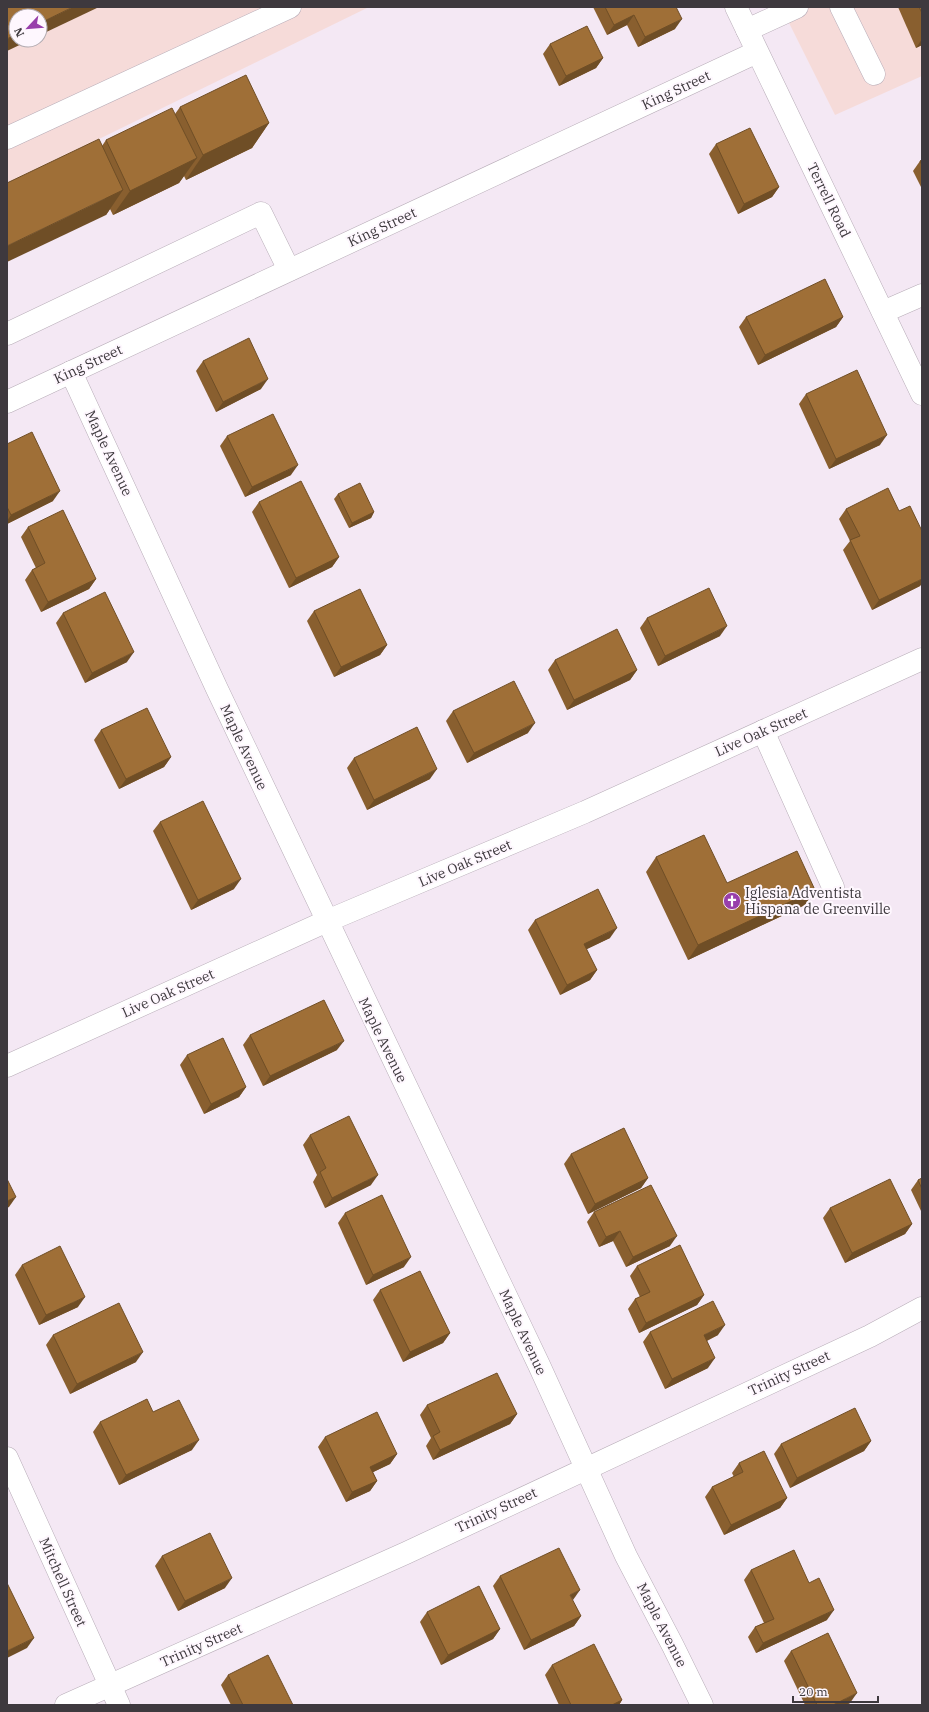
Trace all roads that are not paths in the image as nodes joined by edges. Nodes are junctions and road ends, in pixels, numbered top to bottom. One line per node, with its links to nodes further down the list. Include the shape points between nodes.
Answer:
1 (290, 7): 8 (street)
2 (736, 7): 5 (street, Terrell Road)
3 (797, 7): 5 (street)
4 (841, 7): 7 (street)
5 (747, 30): 6 (street, Terrell Road)
6 (757, 52): 9 (street, King Street); 11 (street, Terrell Road)
7 (874, 74)
8 (7, 138)
9 (290, 270): 12 (street, via 261,213); 13 (street, King Street)
10 (922, 295): 11 (street)
11 (883, 312): 14 (street, Terrell Road)
12 (7, 334)
13 (72, 372): 15 (street, King Street); 19 (street, Maple Avenue, via 217,689)
14 (922, 394)
15 (7, 402)
16 (922, 659): 17 (street, Live Oak Street)
17 (763, 731): 18 (street); 19 (street, Live Oak Street, via 585,812)
18 (832, 887)
19 (327, 921): 20 (street, Live Oak Street); 23 (street, Maple Avenue)
20 (7, 1066)
21 (922, 1308): 23 (street, Trinity Street, via 870,1336)
22 (7, 1458): 24 (street, Mitchell Street)
23 (586, 1468): 24 (street, Trinity Street, via 406,1553); 27 (street, Maple Avenue, via 626,1556)
24 (110, 1686): 25 (street, Trinity Street); 26 (street, Mitchell Street)
25 (66, 1705)
26 (120, 1705)
27 (702, 1705)

